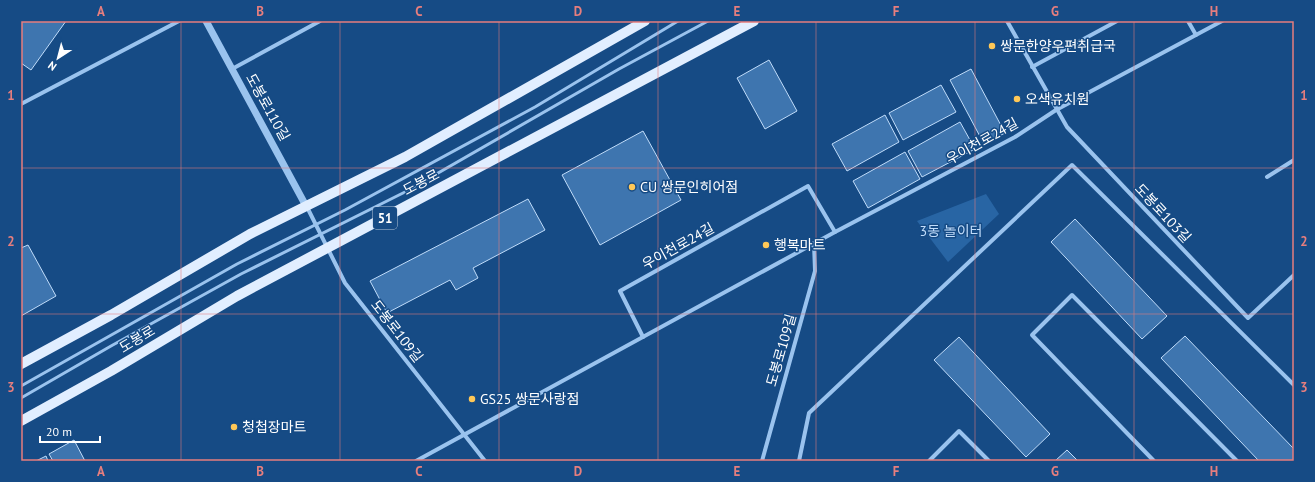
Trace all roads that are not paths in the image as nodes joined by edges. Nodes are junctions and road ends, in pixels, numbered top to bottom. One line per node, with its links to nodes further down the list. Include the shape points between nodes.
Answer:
1 (179, 21): 15 (street)
2 (206, 21): 14 (street, 도봉로110길)
3 (320, 21): 14 (street)
4 (645, 21): 19 (main road, via 405,157)
5 (678, 21): 20 (lane, via 535,107)
6 (708, 21): 22 (lane, via 405,192)
7 (754, 21): 24 (main road, 도봉로 / 51)
8 (1006, 21): 13 (street, 도봉로103길)
9 (1117, 21): 13 (street)
10 (1188, 21): 12 (street)
11 (1222, 21): 12 (street, 우이천로24길)
12 (1196, 35): 16 (street, 우이천로24길)
13 (1032, 67): 16 (street, 도봉로103길)
14 (232, 69): 19 (street, 도봉로110길)
15 (21, 104)
16 (1056, 110): 21 (street, 우이천로24길, via 1015,137); 25 (street, 도봉로103길, via 1067,127 1248,318)
17 (1294, 160): 18 (street)
18 (1267, 177)
19 (306, 206): 20 (street, 도봉로109길); 27 (main road, via 250,234)
20 (316, 225): 22 (street, 도봉로109길); 29 (lane, via 238,264)
21 (835, 232): 23 (street, 우이천로24길); 26 (street, 우이천로24길, via 808,186 620,291)
22 (320, 234): 24 (street, 도봉로109길); 30 (lane, via 241,274)
23 (814, 244): 26 (street, 우이천로24길); 35 (street, 도봉로109길, via 815,271)
24 (328, 249): 31 (main road, 도봉로 / 51, via 237,296); 32 (street, 도봉로109길, via 345,283)
25 (1294, 275)
26 (644, 337): 32 (street, 우이천로24길)
27 (21, 364)
28 (1294, 385): 36 (street, via 1072,165 809,413)
29 (21, 386)
30 (21, 398)
31 (21, 421)
32 (465, 435): 33 (street, 우이천로24길); 34 (street, 도봉로109길)
33 (416, 461)
34 (485, 461)
35 (762, 461)
36 (798, 461)
37 (929, 461): 38 (street, via 959,431)
38 (988, 461)
39 (1154, 461): 40 (street, via 1032,335 1072,295)
40 (1237, 461)

